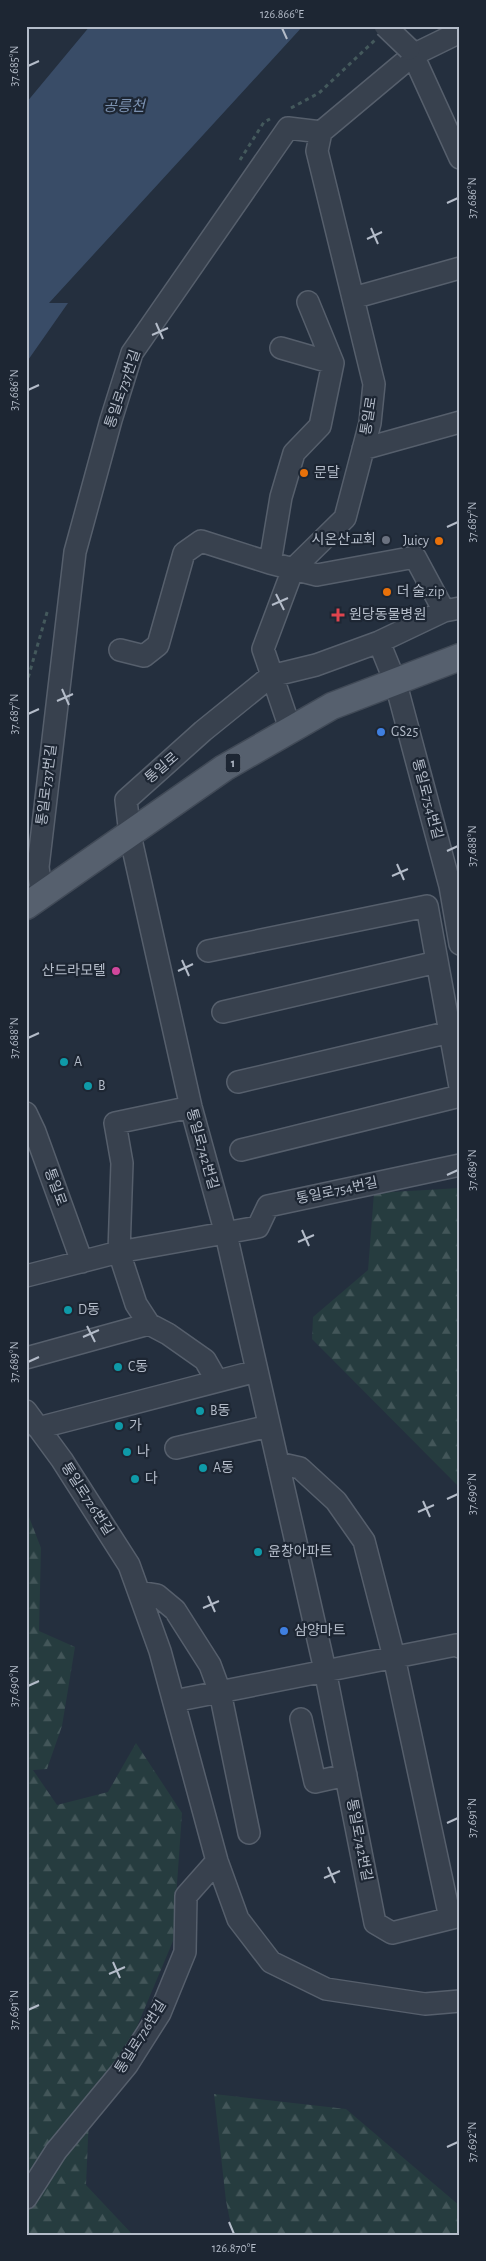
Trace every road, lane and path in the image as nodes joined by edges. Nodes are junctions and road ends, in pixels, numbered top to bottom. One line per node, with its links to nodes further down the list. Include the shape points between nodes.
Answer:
1 (385, 26): 3 (street, bridge)
2 (460, 32): 3 (street)
3 (411, 52): 4 (street); 5 (street)
4 (322, 132): 7 (street, 통일로, via 317,151); 24 (street, 통일로737번길, via 288,128 132,353 75,552)
5 (457, 147)
6 (460, 268): 7 (street)
7 (353, 298): 12 (street, 통일로, via 374,384 370,423)
8 (308, 302): 10 (street)
9 (280, 348): 10 (street)
10 (333, 363): 13 (street, via 320,426 294,453)
11 (460, 422): 12 (street)
12 (363, 449): 14 (street, 통일로, via 345,518)
13 (270, 563): 14 (street); 17 (street, via 201,541 184,552 158,645 144,656)
14 (293, 569): 15 (street, via 317,575 415,557); 19 (street, 통일로, via 263,649)
15 (452, 609): 16 (street, 통일로)
16 (379, 642): 19 (street, 통일로); 20 (street, 통일로754번길)
17 (120, 650)
18 (460, 658): 20 (main road, 1)
19 (271, 676): 21 (street, 통일로); 22 (street, 통일로, via 126,800)
20 (396, 684): 21 (main road, 1, via 332,706); 23 (street, 통일로754번길)
21 (291, 731): 22 (main road, 1, via 224,768)
22 (130, 835): 24 (main road, 1); 35 (street, 통일로742번길)
23 (451, 856): 25 (street, 통일로754번길)
24 (34, 901)
25 (454, 912): 26 (street); 27 (street, 통일로754번길)
26 (428, 917): 28 (street, via 427,906); 29 (street)
27 (460, 944)
28 (208, 952)
29 (437, 962): 30 (street); 31 (street)
30 (223, 1012)
31 (450, 1032): 32 (street); 33 (street)
32 (238, 1082)
33 (460, 1087)
34 (460, 1096): 37 (street)
35 (190, 1107): 39 (street, 통일로742번길); 40 (street, via 115,1123 122,1163)
36 (26, 1113): 41 (street, 통일로)
37 (240, 1150)
38 (460, 1165): 39 (street, 통일로754번길, via 268,1206 258,1227)
39 (226, 1234): 40 (street); 45 (street, 통일로742번길)
40 (119, 1252): 41 (street); 43 (street, via 136,1304)
41 (82, 1262): 42 (street)
42 (26, 1276)
43 (149, 1324): 44 (street); 46 (street, via 205,1360)
44 (26, 1358)
45 (257, 1371): 46 (street); 48 (street, 통일로742번길)
46 (217, 1381): 47 (street)
47 (32, 1419): 51 (street, 통일로726번길, via 129,1564)
48 (269, 1426): 49 (street); 50 (street, 통일로742번길)
49 (176, 1448)
50 (278, 1463): 53 (street, via 300,1468 336,1500 364,1541); 54 (street, 통일로742번길)
51 (139, 1592): 55 (street, via 157,1595 175,1610 210,1665); 56 (street, 통일로726번길)
52 (460, 1648): 53 (street, via 456,1644)
53 (394, 1657): 54 (street); 61 (street)
54 (325, 1670): 55 (street); 58 (street, 통일로742번길)
55 (220, 1692): 56 (street); 59 (street)
56 (174, 1701): 60 (street, 통일로726번길)
57 (301, 1719): 58 (street, via 315,1782)
58 (346, 1775): 61 (street, 통일로742번길, via 375,1923 392,1933)
59 (249, 1833)
60 (217, 1861): 62 (street, 통일로726번길, via 238,1919 271,1962 326,1989 425,2004); 63 (street, 통일로726번길, via 186,1896 185,1952 160,2013 127,2065 56,2151)
61 (455, 1917)
62 (460, 2001)
63 (26, 2198)

